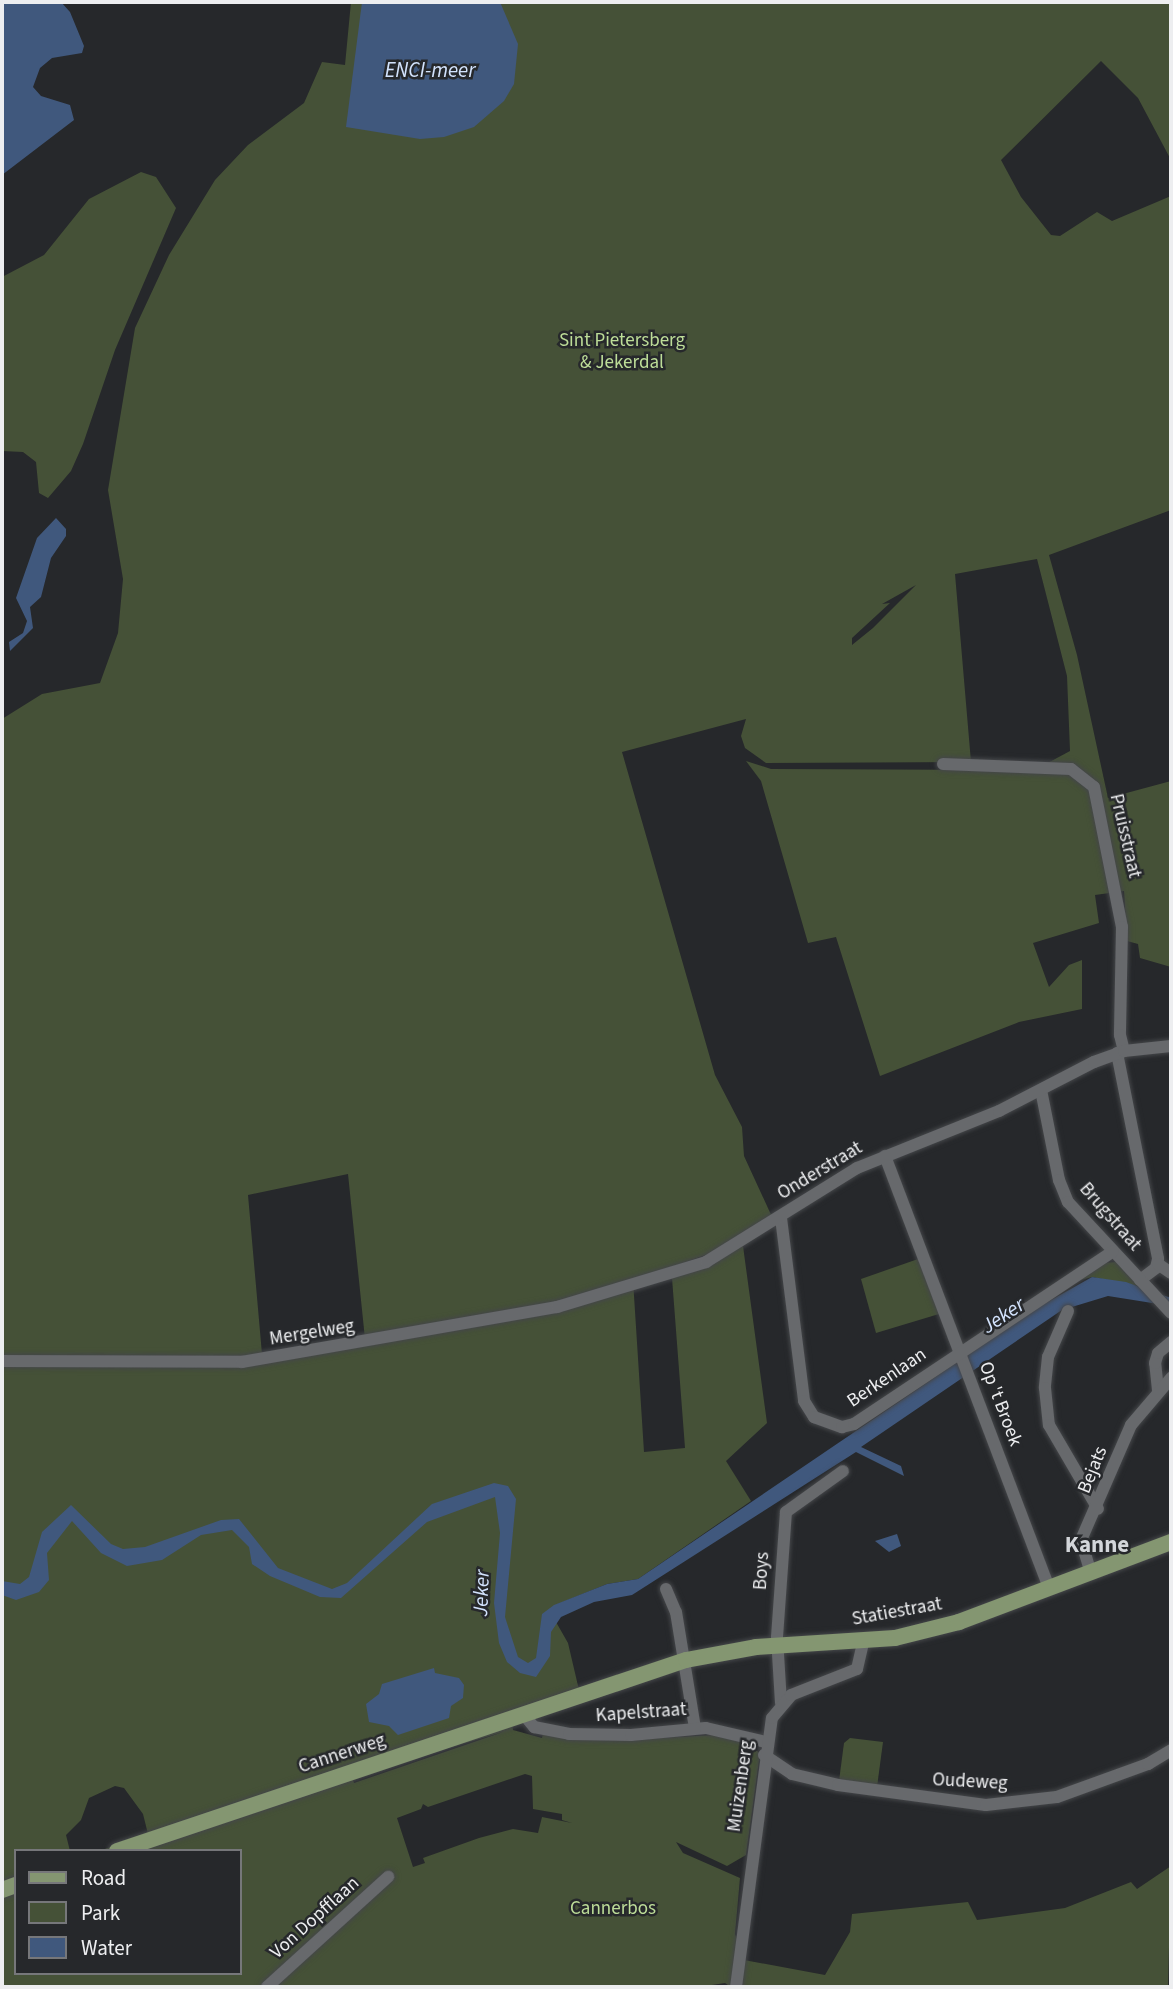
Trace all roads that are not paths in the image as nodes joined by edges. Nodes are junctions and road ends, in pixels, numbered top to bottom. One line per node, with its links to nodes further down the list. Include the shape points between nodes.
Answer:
1 (943, 764): 3 (street, Pruisstraat, via 1058,767 1078,772 1094,787 1122,927)
2 (1171, 1046): 3 (street, Onderstraat)
3 (1121, 1052): 4 (street, Onderstraat); 8 (street, Pruisstraat)
4 (1041, 1090): 5 (street, Onderstraat); 7 (street, Brugstraat, via 1062,1190)
5 (885, 1156): 6 (street, Onderstraat); 15 (street, Op 't Broek)
6 (781, 1218): 11 (street, Onderstraat, via 706,1262); 15 (street, Berkenlaan, via 804,1401 814,1417 842,1427 854,1424)
7 (1112, 1251): 10 (street, Brugstraat); 15 (street, Berkenlaan)
8 (1158, 1264): 9 (street); 10 (street)
9 (1171, 1273)
10 (1140, 1280): 12 (street, Brugstraat)
11 (622, 1288): 16 (street, Mergelweg, via 496,1320 271,1359 194,1365)
12 (1168, 1309)
13 (1068, 1311): 20 (street, via 1048,1357 1049,1424)
14 (1171, 1342): 18 (street, via 1158,1353 1155,1363)
15 (961, 1355): 23 (street, Op 't Broek)
16 (2, 1361)
17 (1171, 1378): 18 (street, Bejats)
18 (1158, 1390): 20 (street, Bejats, via 1130,1425)
19 (843, 1471): 26 (street, Boys, via 786,1512)
20 (1098, 1508): 22 (street, Bejats, via 1082,1540)
21 (1171, 1542): 22 (main road, Statiestraat)
22 (1090, 1570): 23 (main road, Statiestraat)
23 (1049, 1587): 25 (main road, Statiestraat, via 959,1622)
24 (666, 1589): 27 (street)
25 (863, 1642): 26 (main road, Statiestraat); 29 (street, via 857,1669 805,1688)
26 (777, 1645): 27 (main road, Statiestraat); 29 (street, Boys)
27 (686, 1660): 28 (main road, Statiestraat); 31 (street)
28 (579, 1697): 30 (main road, Cannerweg)
29 (781, 1703): 32 (street, Muizenberg)
30 (524, 1715): 31 (street, Kapelstraat, via 538,1729 586,1736); 34 (main road, Cannerweg)
31 (695, 1728): 32 (street, Kapelstraat, via 716,1728)
32 (765, 1749): 33 (street, Oudeweg, via 792,1774 838,1785 986,1805 1057,1797 1148,1764); 37 (street, Muizenberg)
33 (1171, 1750)
34 (123, 1849)
35 (388, 1877): 36 (street, Von Dopfflaan)
36 (267, 1987)
37 (736, 1987)

